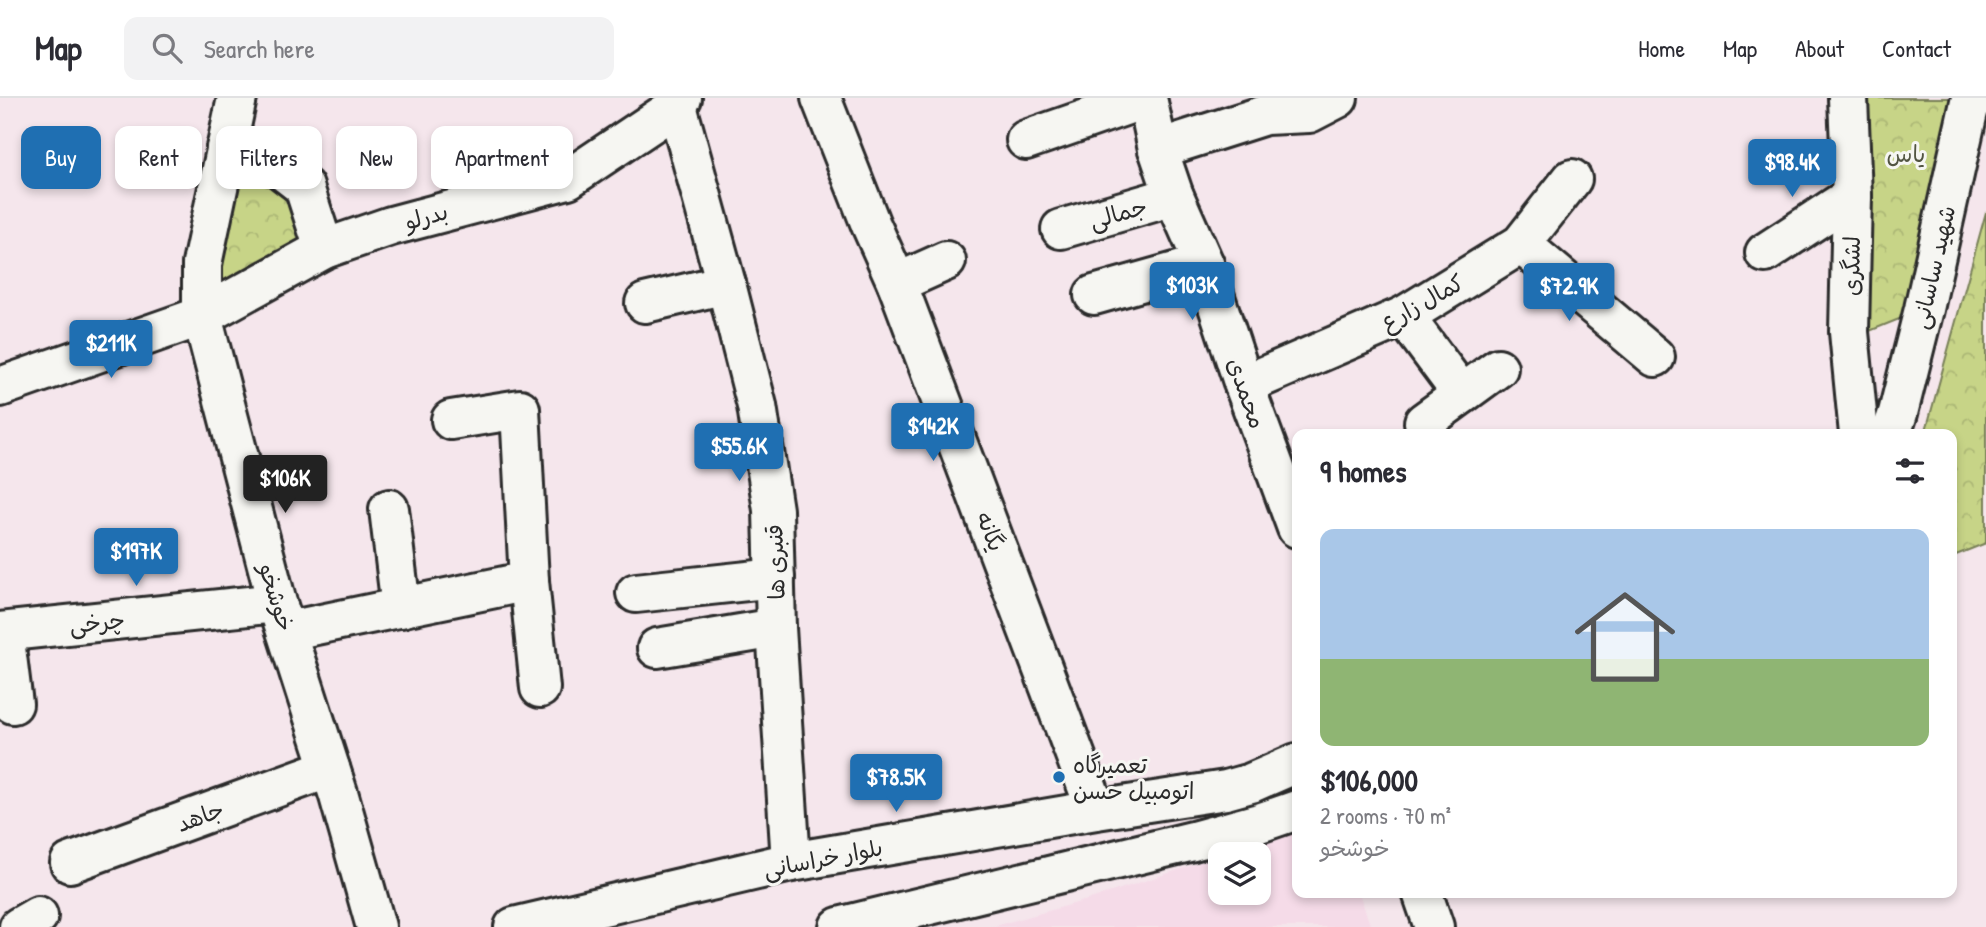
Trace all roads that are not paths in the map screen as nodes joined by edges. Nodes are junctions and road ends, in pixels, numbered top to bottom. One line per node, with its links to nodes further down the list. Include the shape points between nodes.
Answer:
1 (237, 98): 8 (street, خوشخو)
2 (821, 98): 22 (street, یگانه)
3 (1147, 98): 9 (street); 10 (street, محمدی)
4 (1338, 98): 10 (street, via 1309,113 1265,115)
5 (1848, 98): 15 (street, لشگری)
6 (1971, 98): 36 (street, شهید ساسانی)
7 (679, 102): 18 (street, بدرلو, via 568,179); 23 (street, قنبری ها)
8 (231, 126)
9 (1026, 140)
10 (1158, 149): 14 (street, محمدی)
11 (1572, 179): 17 (street, کمال زارع)
12 (218, 189): 26 (street, خوشخو, via 202,264)
13 (305, 189): 18 (street)
14 (1174, 196): 16 (street, جمالی); 21 (street, محمدی)
15 (1852, 196): 19 (street); 35 (street, لشگری, via 1849,332)
16 (1061, 229)
17 (1521, 244): 27 (street, کمال زارع); 28 (street)
18 (324, 248): 26 (street, بدرلو)
19 (1765, 253)
20 (946, 261): 22 (street)
21 (1204, 264): 24 (street); 30 (street, محمدی)
22 (897, 283): 51 (street, یگانه)
23 (726, 284): 25 (street); 39 (street, قنبری ها, via 757,406 773,510)
24 (1094, 295)
25 (645, 303)
26 (202, 316): 31 (street, بدرلو); 43 (street, خوشخو)
27 (1404, 316): 30 (street, کمال زارع); 32 (street)
28 (1656, 356)
29 (1498, 368): 32 (street)
30 (1244, 385): 38 (street, محمدی)
31 (0, 387)
32 (1462, 394): 34 (street)
33 (451, 420): 40 (street, via 520,410)
34 (1424, 422)
35 (1859, 429)
36 (1893, 429)
37 (389, 509): 42 (street)
38 (1292, 515)
39 (775, 578): 41 (street); 44 (street, قنبری ها)
40 (529, 581): 42 (street); 47 (street)
41 (636, 593)
42 (401, 608): 43 (street)
43 (282, 617): 45 (street, چرخی); 50 (street, خوشخو)
44 (776, 628): 46 (street); 53 (street, قنبری ها)
45 (2, 632): 48 (street)
46 (657, 648)
47 (540, 688)
48 (13, 704)
49 (1292, 765): 51 (street, بلوار خراسانی, via 1226,790)
50 (330, 768): 54 (street, جاهد); 56 (street, خوشخو)
51 (1096, 810): 53 (street, بلوار خراسانی)
52 (1292, 812): 58 (street, via 1194,841)
53 (791, 862): 57 (street, بلوار خراسانی)
54 (70, 863)
55 (1424, 898): 59 (street)
56 (376, 927)
57 (514, 927)
58 (839, 927)
59 (1434, 927)

